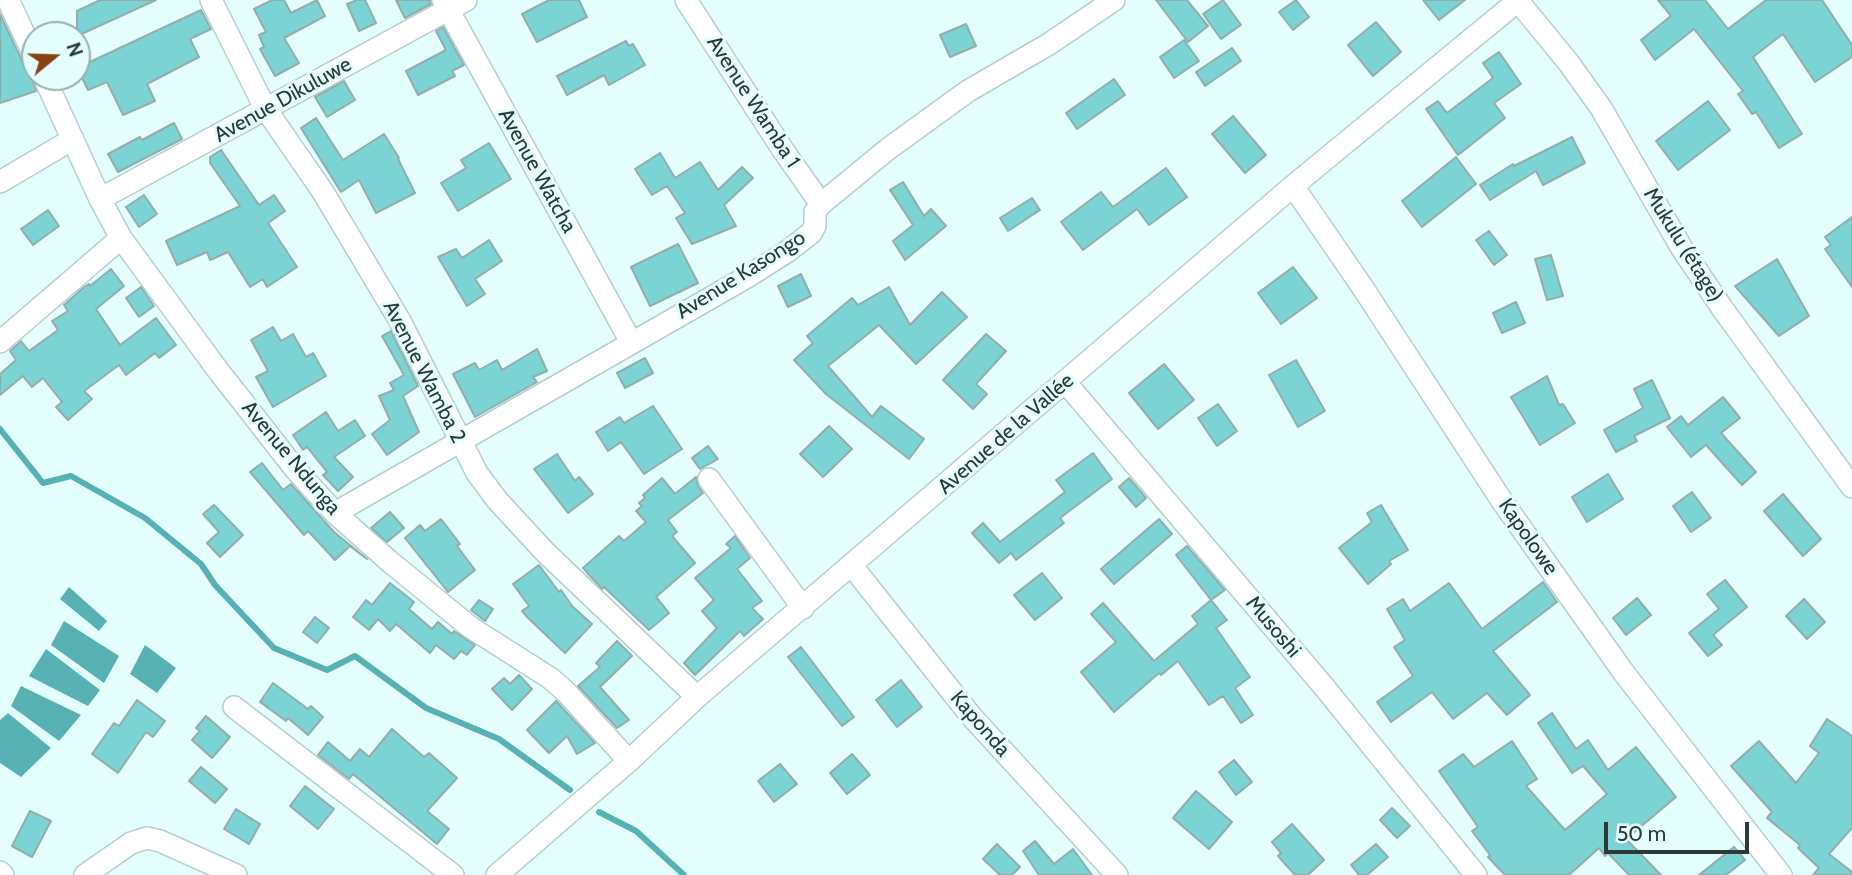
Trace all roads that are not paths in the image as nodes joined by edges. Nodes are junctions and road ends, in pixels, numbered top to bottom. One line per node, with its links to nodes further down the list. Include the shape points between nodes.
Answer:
1 (8, 0): 7 (street)
2 (211, 0): 9 (street, Avenue Wamba 2)
3 (686, 0): 14 (street, Avenue Wamba 1)
4 (1114, 0): 14 (street, Avenue Kasongo, via 968,91)
5 (1519, 0): 12 (street, Avenue de la Vallée); 21 (street, Mukulu (étage), via 1601,108 1681,247)
6 (452, 3): 9 (street, Avenue Dikuluwe); 17 (street, Avenue Watcha)
7 (21, 27)
8 (51, 91): 10 (street, Avenue Ndunga)
9 (265, 108): 13 (street, Avenue Dikuluwe); 19 (street, Avenue Wamba 2, via 362,255)
10 (73, 139): 11 (street); 13 (street, Avenue Ndunga)
11 (0, 182)
12 (1293, 186): 18 (street, Avenue de la Vallée); 34 (street, Kapolowe, via 1517,523 1624,673)
13 (100, 199): 15 (street, Avenue Ndunga)
14 (821, 204): 17 (street, Avenue Kasongo, via 811,233 788,251)
15 (121, 238): 16 (street); 22 (street, Avenue Ndunga, via 217,369)
16 (0, 342)
17 (631, 342): 19 (street, Avenue Kasongo)
18 (1066, 383): 23 (street, Avenue de la Vallée); 33 (street, Musoshi, via 1325,688)
19 (460, 441): 22 (street, Avenue Kasongo); 25 (street, Avenue Wamba 2, via 477,473 516,522)
20 (709, 479): 24 (street)
21 (1852, 487)
22 (335, 513): 27 (street, Avenue Ndunga, via 470,626 550,678)
23 (852, 566): 24 (street, Avenue de la Vallée); 32 (street, Kaponda, via 971,716)
24 (803, 608): 25 (street, Avenue de la Vallée)
25 (697, 698): 27 (street, Avenue de la Vallée)
26 (234, 707): 30 (street)
27 (629, 761): 31 (street, Avenue de la Vallée)
28 (85, 875): 29 (street, via 131,843 147,838)
29 (236, 875)
30 (453, 875)
31 (497, 875)
32 (1116, 875)
33 (1476, 875)
34 (1781, 875)

